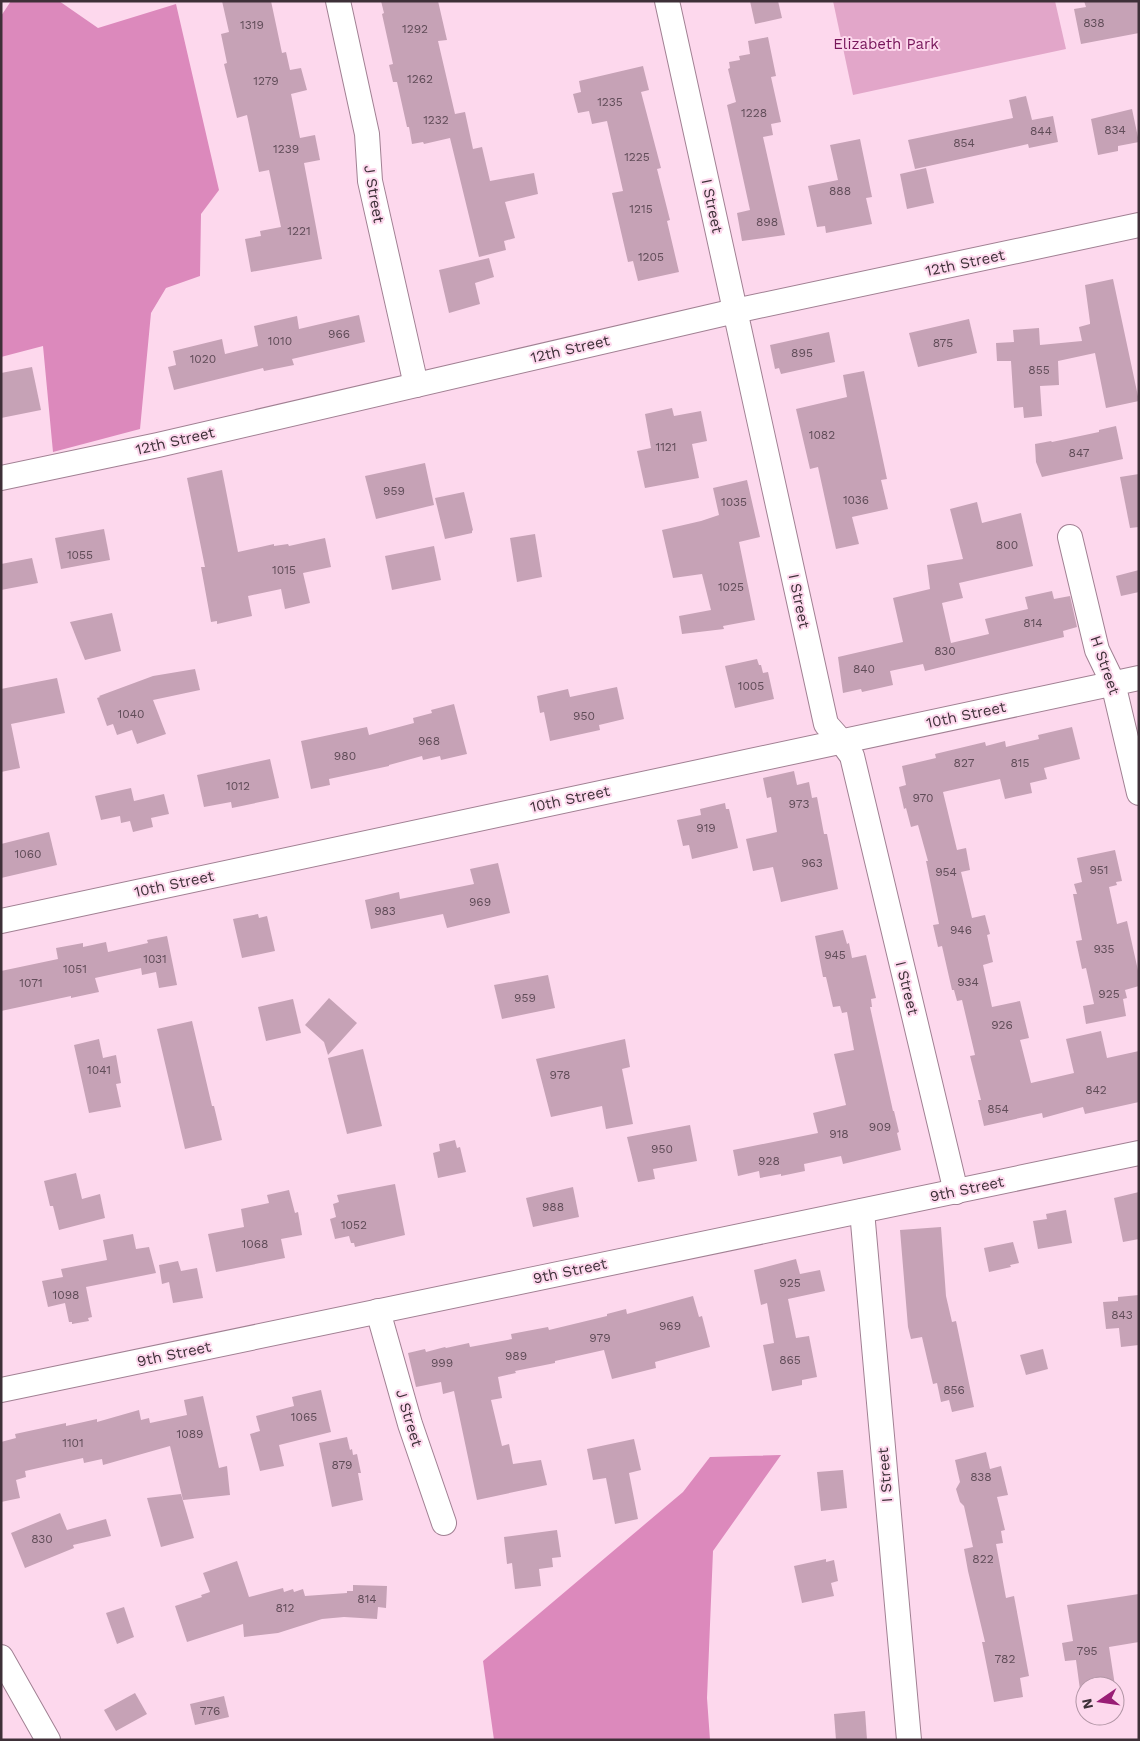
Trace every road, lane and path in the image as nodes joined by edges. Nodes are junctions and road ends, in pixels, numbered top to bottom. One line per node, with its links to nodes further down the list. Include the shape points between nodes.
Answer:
1 (338, 1): 5 (street, J Street, via 367,134 370,181)
2 (667, 1): 4 (street, I Street)
3 (1139, 225): 4 (street, 12th Street)
4 (735, 310): 5 (street, 12th Street); 10 (street, I Street, via 826,724)
5 (416, 385): 6 (street, 12th Street)
6 (1, 478)
7 (1070, 537): 9 (street, H Street, via 1097,650)
8 (1139, 678): 9 (street, 10th Street)
9 (1113, 683): 10 (street, 10th Street); 11 (street, H Street)
10 (841, 741): 12 (street, 10th Street); 14 (street, I Street, via 852,756)
11 (1139, 793)
12 (1, 921)
13 (1139, 1153): 14 (street, 9th Street)
14 (956, 1192): 15 (street, 9th Street)
15 (862, 1211): 16 (street, 9th Street); 21 (street, I Street)
16 (378, 1311): 17 (street, 9th Street); 18 (street, J Street, via 410,1424)
17 (1, 1390)
18 (444, 1523)
19 (1, 1657): 20 (street)
20 (48, 1740)
21 (909, 1740)

